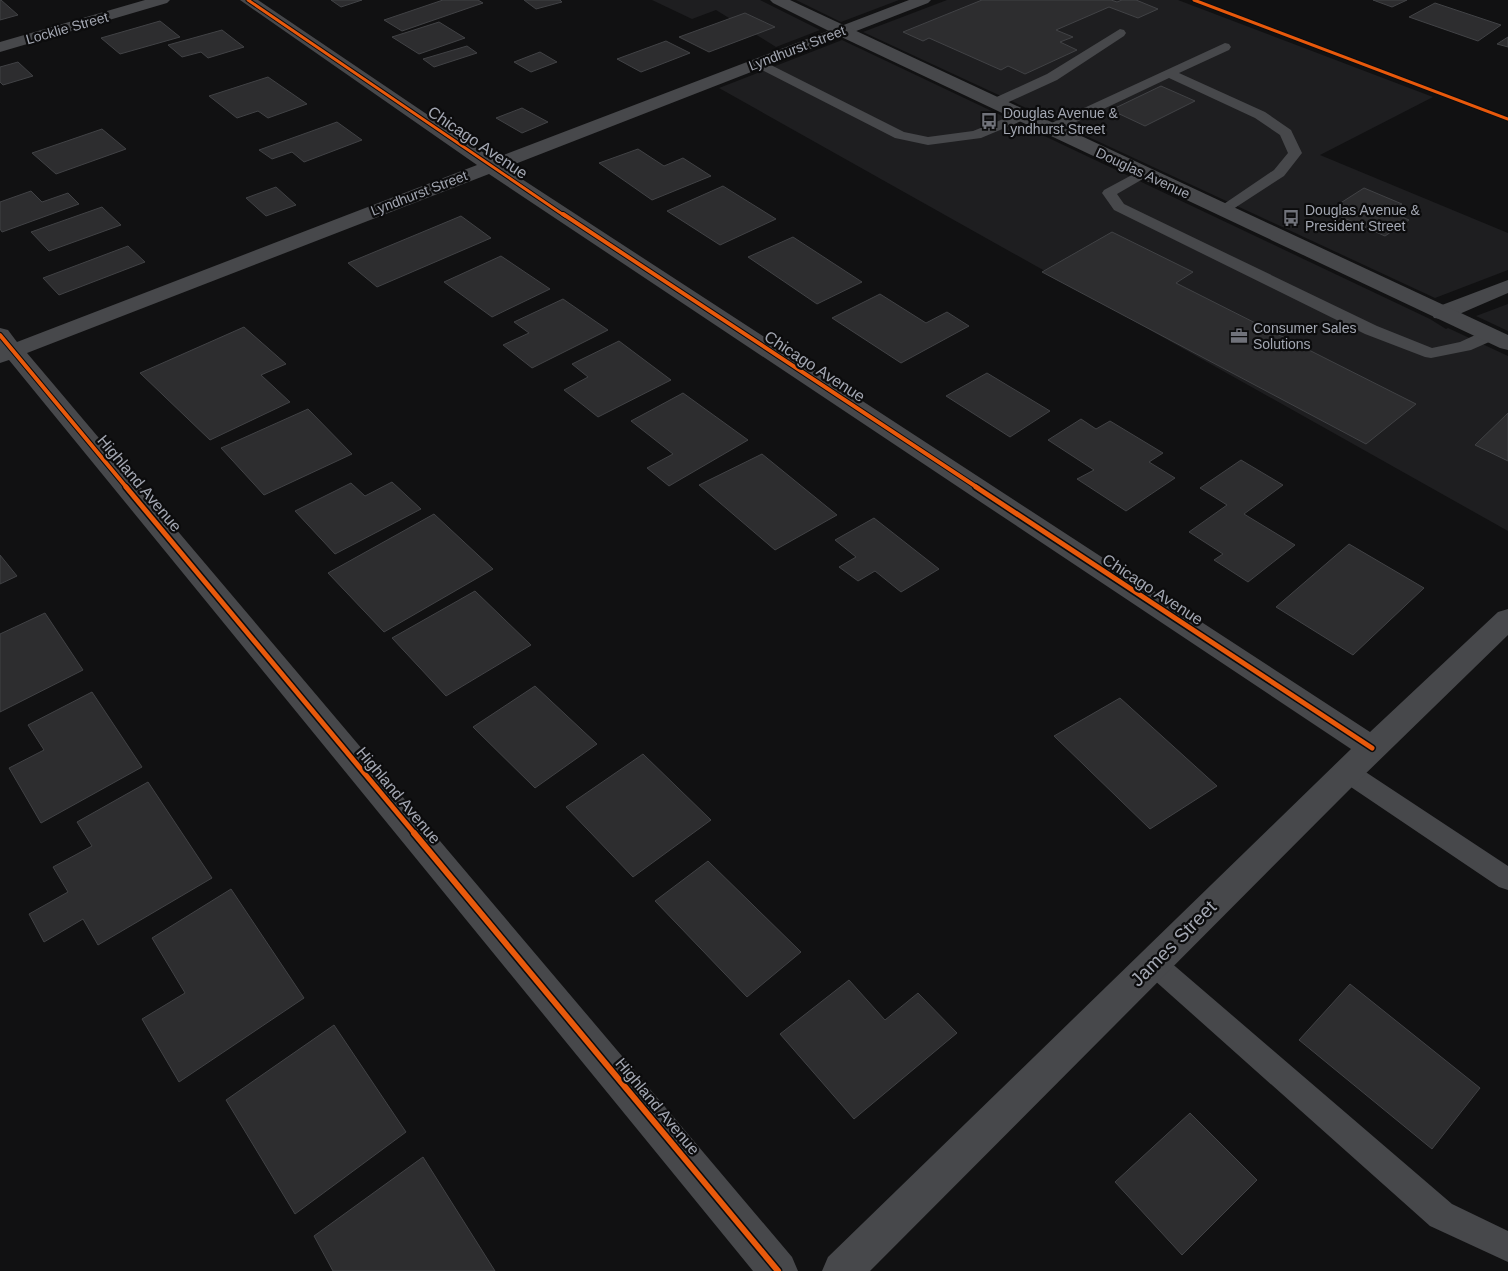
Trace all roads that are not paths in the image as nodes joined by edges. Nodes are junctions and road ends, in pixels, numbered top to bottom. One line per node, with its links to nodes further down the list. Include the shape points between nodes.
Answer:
1 (162, 0): 7 (street, Locklie Street)
2 (248, 0): 14 (street, Chicago Avenue)
3 (778, 0): 5 (street, Douglas Avenue)
4 (923, 0): 5 (street, Lyndhurst Street)
5 (841, 31): 9 (street, Lyndhurst Street); 11 (street, Douglas Avenue)
6 (1120, 33): 11 (lane, via 1052,77)
7 (0, 47)
8 (1225, 48): 10 (lane)
9 (759, 63): 12 (lane, via 900,135 928,141 976,135); 14 (street, Lyndhurst Street)
10 (1168, 74): 13 (lane); 16 (lane, via 1260,115 1286,132 1295,153 1279,173)
11 (995, 103): 12 (street, Douglas Avenue)
12 (1022, 116): 13 (street, Douglas Avenue)
13 (1050, 129): 15 (street, Douglas Avenue)
14 (490, 166): 21 (street, Lyndhurst Street); 23 (street, Chicago Avenue)
15 (1142, 172): 16 (street, Douglas Avenue); 19 (lane, via 1109,193 1119,208 1371,330 1431,352 1465,346)
16 (1222, 210): 18 (street, Douglas Avenue)
17 (1508, 286): 18 (street)
18 (1442, 312): 19 (street, Douglas Avenue)
19 (1490, 335): 20 (street, Douglas Avenue)
20 (1508, 343)
21 (5, 347): 28 (street, Highland Avenue)
22 (1508, 619): 23 (street, James Street)
23 (1372, 748): 24 (street, James Street)
24 (1347, 772): 25 (lane); 26 (street, James Street)
25 (1508, 879)
26 (1153, 963): 27 (lane, via 1442,1215); 29 (street, James Street)
27 (1508, 1247)
28 (778, 1271)
29 (842, 1271)

